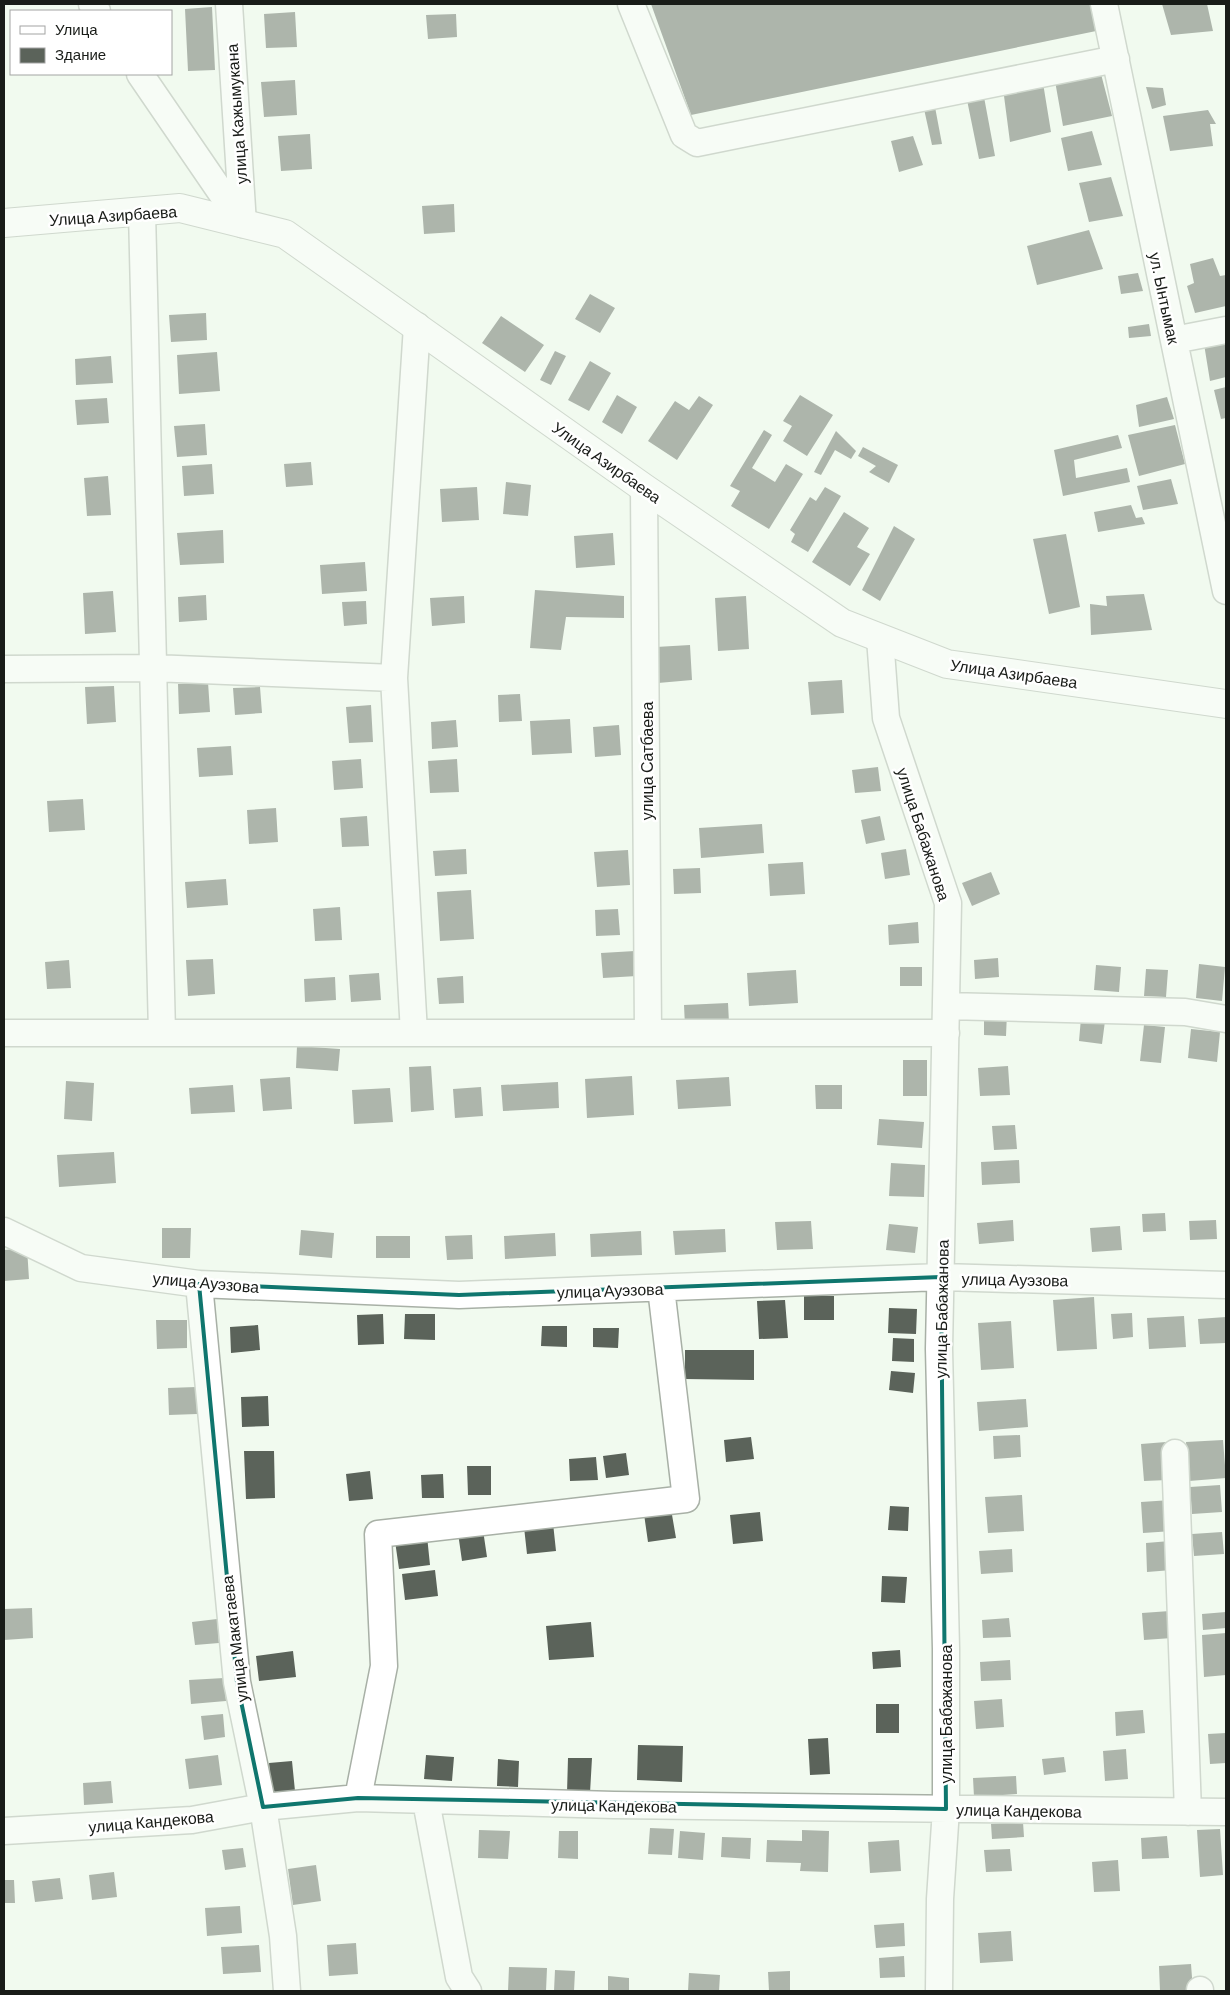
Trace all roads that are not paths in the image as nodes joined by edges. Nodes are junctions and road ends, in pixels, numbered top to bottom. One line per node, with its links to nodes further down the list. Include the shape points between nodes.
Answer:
1 (229, 4): 8 (street, улица Кажымукана)
2 (632, 4): 4 (street, via 684,135 697,143)
3 (1104, 4): 4 (street, ул. Ынтымак)
4 (1116, 59): 11 (street, ул. Ынтымак)
5 (141, 75): 8 (street)
6 (142, 212): 7 (main road, Улица Азирбаева); 8 (main road, Улица Азирбаева, via 180,208); 15 (street)
7 (4, 223)
8 (243, 224): 9 (main road, Улица Азирбаева, via 285,234)
9 (417, 326): 12 (main road, Улица Азирбаева); 17 (street)
10 (1226, 330): 11 (street)
11 (1174, 340): 13 (street, ул. Ынтымак)
12 (644, 488): 14 (main road, Улица Азирбаева, via 842,624); 24 (street, улица Сатбаева)
13 (1226, 591)
14 (880, 638): 18 (main road, Улица Азирбаева, via 947,664); 19 (street, улица Бабажанова, via 886,718 948,903)
15 (153, 668): 16 (street); 17 (street); 22 (street)
16 (4, 669)
17 (394, 678): 23 (street)
18 (1226, 704)
19 (946, 1006): 20 (street, via 1185,1012); 25 (street, улица Бабажанова)
20 (1226, 1019)
21 (4, 1033): 22 (street)
22 (162, 1033): 23 (street)
23 (414, 1033): 24 (street)
24 (648, 1033): 25 (street)
25 (946, 1033): 27 (street, улица Бабажанова)
26 (4, 1231): 28 (street, улица Ауэзова, via 81,1268)
27 (941, 1277): 29 (street, улица Ауэзова); 30 (street, улица Ауэзова); 35 (street, улица Бабажанова, via 939,1349)
28 (200, 1284): 30 (street, улица Ауэзова, via 459,1295); 34 (street, улица Макатаева, via 236,1682)
29 (1226, 1285)
30 (661, 1288): 32 (street, via 686,1499 378,1534 384,1666)
31 (1175, 1452): 36 (street)
32 (358, 1798): 33 (street, улица Кандекова); 34 (street, улица Кандекова)
33 (426, 1801): 35 (street, улица Кандекова); 40 (street, via 459,1977)
34 (263, 1807): 38 (street, улица Кандекова, via 192,1820); 39 (street, улица Макатаева, via 283,1936)
35 (946, 1809): 36 (street, улица Кандекова); 41 (street, улица Бабажанова, via 940,1899)
36 (1188, 1812): 37 (street, улица Кандекова)
37 (1226, 1812)
38 (4, 1831)
39 (287, 1991)
40 (468, 1991)
41 (939, 1991)

